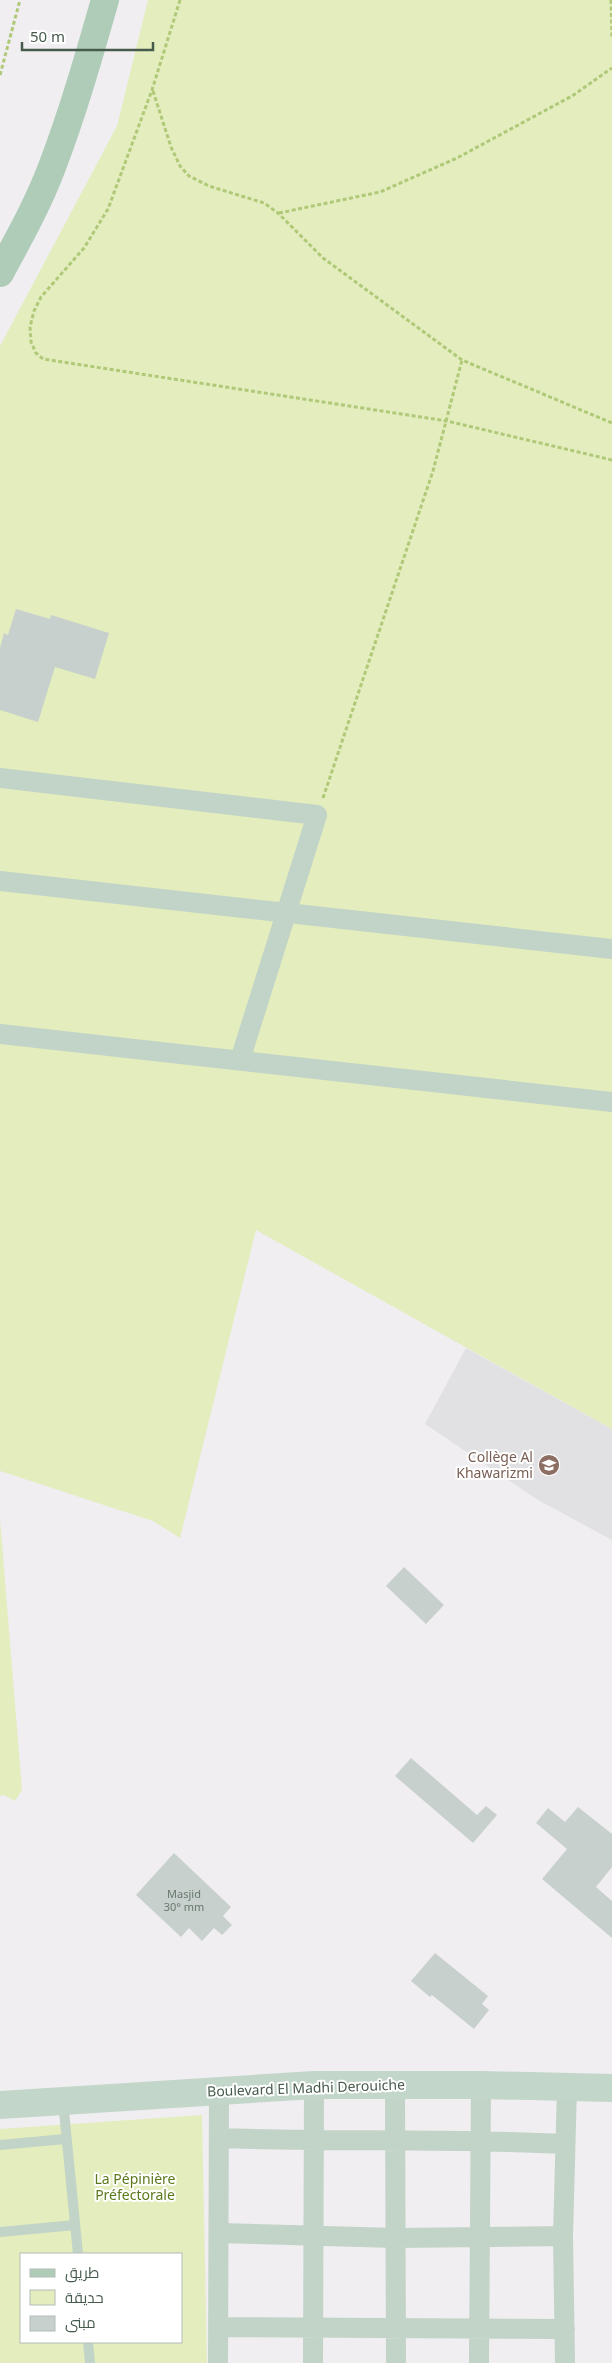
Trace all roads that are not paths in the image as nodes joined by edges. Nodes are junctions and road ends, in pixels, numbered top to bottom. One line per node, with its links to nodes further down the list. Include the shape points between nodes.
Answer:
1 (87, 0): 3 (main road, via 35,164)
2 (105, 0): 4 (main road, via 79,92 52,168)
3 (0, 237)
4 (0, 273)
5 (0, 778): 7 (street, via 317,815)
6 (0, 881): 7 (street)
7 (286, 912): 8 (street); 10 (street)
8 (612, 949)
9 (0, 1034): 10 (street)
10 (240, 1060): 11 (street)
11 (612, 1102)
12 (314, 2085): 13 (street, Boulevard El Madhi Derouiche); 17 (street, Boulevard El Madhi Derouiche); 23 (street)
13 (395, 2085): 14 (street, Boulevard El Madhi Derouiche); 24 (street)
14 (481, 2085): 15 (street, Boulevard El Madhi Derouiche); 22 (street)
15 (567, 2088): 16 (street, Boulevard El Madhi Derouiche); 25 (street)
16 (612, 2088)
17 (219, 2090): 18 (street, Boulevard El Madhi Derouiche); 20 (street)
18 (63, 2101): 19 (street, Boulevard El Madhi Derouiche); 21 (lane)
19 (0, 2105)
20 (220, 2138): 23 (street); 29 (street)
21 (65, 2139): 26 (lane); 27 (lane)
22 (481, 2140): 24 (street); 25 (street); 33 (street)
23 (314, 2142): 24 (street); 30 (street)
24 (397, 2142): 32 (street)
25 (565, 2144): 31 (street)
26 (0, 2145)
27 (75, 2224): 28 (lane); 34 (lane)
28 (0, 2232)
29 (220, 2233): 30 (street); 35 (street)
30 (312, 2236): 32 (street); 36 (street)
31 (564, 2236): 33 (street); 38 (street)
32 (395, 2238): 33 (street); 39 (street)
33 (478, 2239): 37 (street)
34 (78, 2253)
35 (218, 2327): 36 (street); 42 (street)
36 (315, 2328): 39 (street); 43 (street)
37 (478, 2328): 38 (street); 39 (street); 45 (street)
38 (565, 2329): 46 (street)
39 (396, 2330): 44 (street)
40 (88, 2343): 41 (lane)
41 (90, 2363)
42 (218, 2363)
43 (314, 2363)
44 (396, 2363)
45 (479, 2363)
46 (566, 2363)

